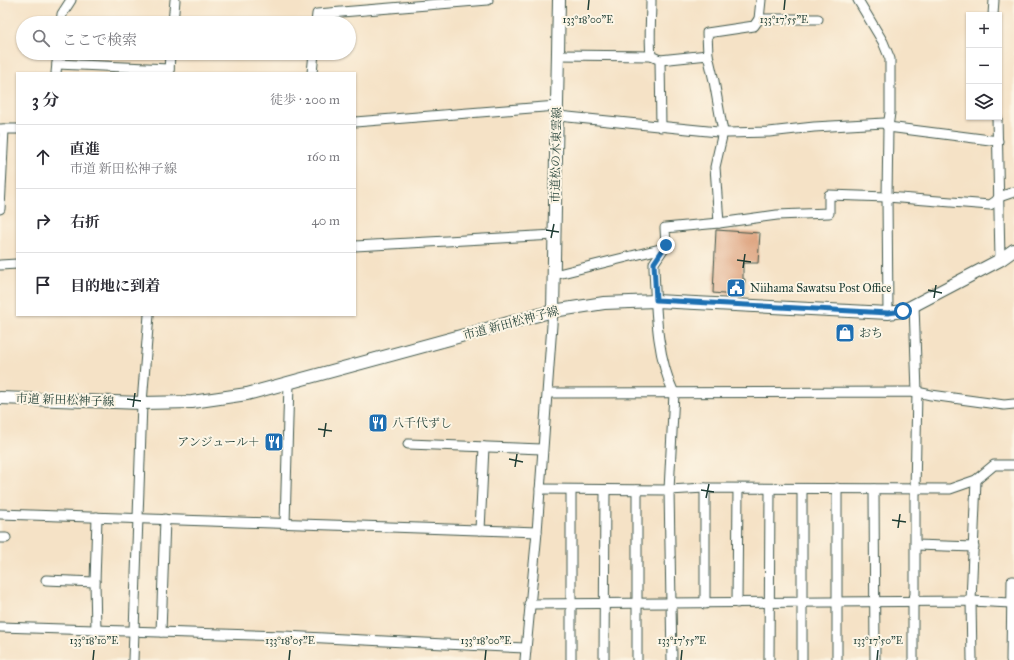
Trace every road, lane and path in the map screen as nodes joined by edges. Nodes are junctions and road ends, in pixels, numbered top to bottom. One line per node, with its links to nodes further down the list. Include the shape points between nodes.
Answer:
1 (71, 0): 10 (street)
2 (175, 0): 11 (street)
3 (488, 0): 12 (street)
4 (559, 0): 15 (street, 市道松の木東雲線)
5 (650, 0): 17 (street, via 650,39)
6 (761, 0): 13 (street)
7 (858, 0): 27 (street, via 890,59)
8 (994, 0): 9 (street)
9 (993, 12)
10 (62, 16)
11 (174, 16)
12 (316, 16)
13 (759, 19): 14 (street); 16 (street, via 754,26 707,33)
14 (818, 19)
15 (558, 55): 17 (street); 23 (street, 市道松の木東雲線)
16 (708, 55): 17 (street); 30 (street)
17 (655, 58): 26 (street)
18 (170, 60): 21 (street)
19 (313, 60): 22 (street)
20 (56, 68): 21 (street)
21 (169, 71)
22 (312, 72)
23 (557, 111): 25 (street); 26 (street); 37 (street, 市道松の木東雲線)
24 (997, 120): 31 (street)
25 (356, 122)
26 (661, 127): 30 (street)
27 (888, 127): 30 (street, via 884,123 769,132); 31 (street); 34 (street)
28 (2, 129): 29 (street); 35 (street)
29 (16, 129)
30 (723, 132): 36 (street, via 715,167)
31 (998, 141): 33 (street)
32 (1014, 192): 33 (street)
33 (999, 197): 34 (street, via 990,205); 41 (street)
34 (888, 198): 36 (street, via 829,195 829,213 777,214); 48 (street)
35 (0, 209)
36 (718, 223): 39 (street, via 665,228)
37 (555, 235): 38 (street); 44 (street, 市道松の木東雲線)
38 (356, 246)
39 (664, 248): 44 (street); 45 (street, via 654,263)
40 (1014, 250): 41 (street, 市道 新田松神子線)
41 (1000, 260): 46 (street, 市道 新田松神子線)
42 (16, 264): 43 (street)
43 (0, 265)
44 (554, 275): 47 (street, 市道松の木東雲線)
45 (656, 300): 47 (street, 市道 新田松神子線, via 604,303); 48 (street, 市道 新田松神子線); 53 (street, via 660,347)
46 (914, 305): 48 (street, 市道 新田松神子線, via 903,311); 51 (street)
47 (553, 311): 50 (street, 市道 新田松神子線); 52 (street)
48 (888, 313)
49 (149, 316): 55 (street)
50 (289, 383): 55 (street, 市道 新田松神子線, via 247,394 192,402); 78 (street)
51 (916, 392): 53 (street); 56 (street, via 1004,405); 73 (street)
52 (548, 393): 53 (street); 59 (street)
53 (674, 393): 71 (street)
54 (0, 398): 55 (street, 市道 新田松神子線)
55 (142, 402): 76 (street)
56 (1014, 404)
57 (408, 444): 58 (street)
58 (484, 447): 59 (street); 79 (street)
59 (542, 449): 64 (street)
60 (1014, 465): 61 (street, via 994,465)
61 (976, 480): 73 (street, via 950,489); 82 (street)
62 (705, 488): 65 (street); 71 (street); 98 (street)
63 (837, 488): 67 (street); 72 (street); 93 (street)
64 (540, 489): 68 (street); 80 (street)
65 (738, 489): 66 (street); 90 (street)
66 (770, 489): 67 (street); 91 (street)
67 (802, 489): 92 (street)
68 (571, 490): 69 (street); 99 (street)
69 (605, 490): 70 (street); 95 (street)
70 (637, 490): 71 (street); 96 (street)
71 (669, 490): 97 (street)
72 (874, 490): 73 (street); 87 (street)
73 (914, 490): 81 (street)
74 (0, 514): 75 (street)
75 (97, 517): 76 (street); 85 (street)
76 (138, 518): 77 (street); 102 (street)
77 (165, 519): 78 (street); 103 (street)
78 (284, 524): 79 (street)
79 (480, 530): 80 (street)
80 (537, 532): 94 (street)
81 (916, 545): 82 (street); 88 (street)
82 (974, 547): 86 (street)
83 (46, 580): 85 (street)
84 (1014, 581): 89 (street)
85 (94, 582): 101 (street)
86 (971, 601): 88 (street); 89 (street); 116 (street)
87 (876, 602): 88 (street); 93 (street); 114 (street)
88 (913, 602): 115 (street)
89 (1011, 602): 117 (street)
90 (737, 603): 91 (street); 98 (street)
91 (769, 603): 92 (street); 111 (street)
92 (801, 603): 93 (street); 112 (street)
93 (837, 603): 113 (street)
94 (529, 604): 99 (street); 104 (street)
95 (604, 604): 96 (street); 99 (street); 108 (street)
96 (637, 604): 97 (street); 109 (street)
97 (671, 604): 98 (street); 110 (street)
98 (705, 604)
99 (571, 605): 107 (street)
100 (0, 627): 101 (street)
101 (96, 631): 102 (street)
102 (134, 631): 103 (street); 105 (street)
103 (161, 632): 104 (street)
104 (525, 648): 106 (street)
105 (133, 660)
106 (525, 660)
107 (571, 660)
108 (604, 660)
109 (637, 660)
110 (672, 660)
111 (769, 660)
112 (802, 660)
113 (837, 660)
114 (875, 660)
115 (913, 660)
116 (972, 660)
117 (1011, 660)

